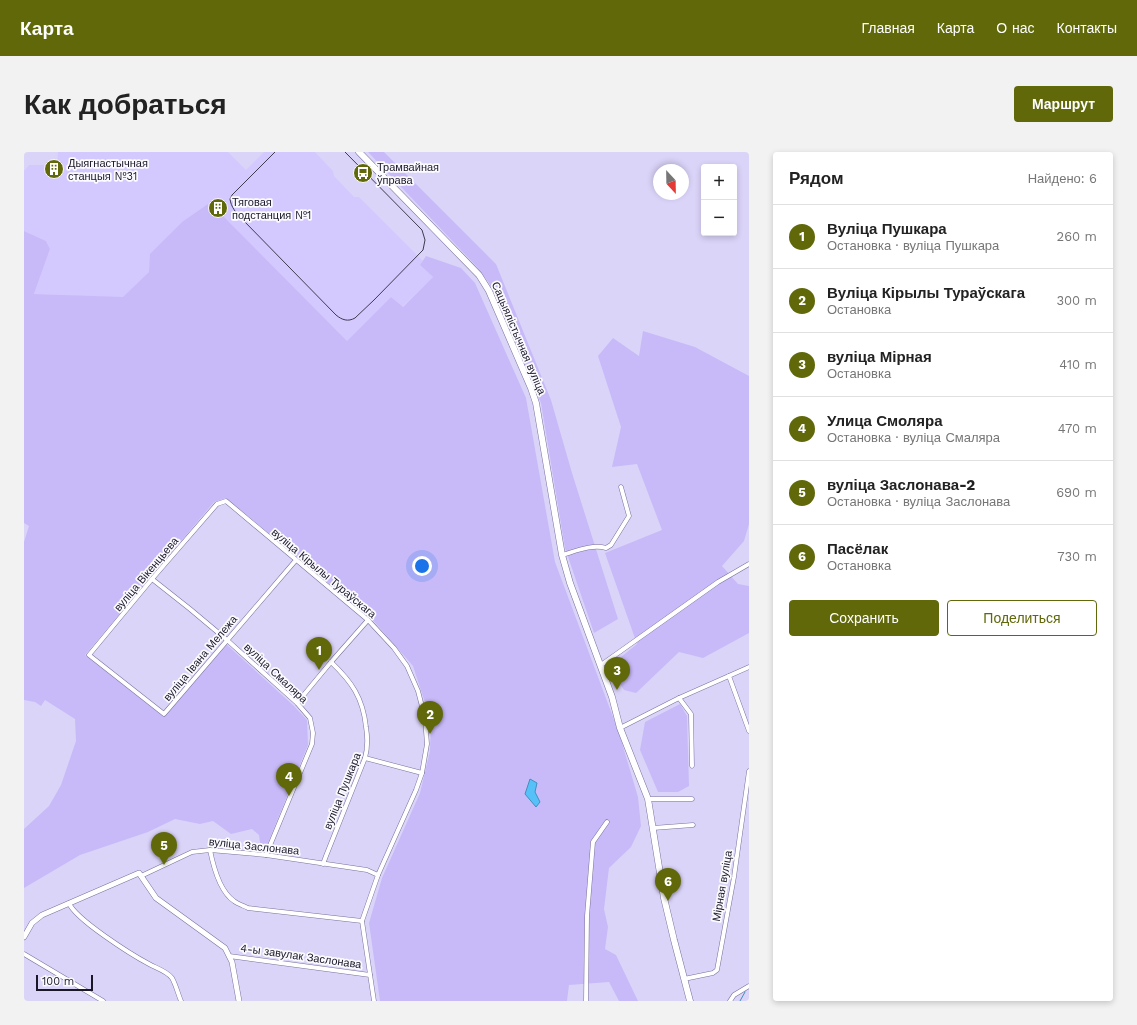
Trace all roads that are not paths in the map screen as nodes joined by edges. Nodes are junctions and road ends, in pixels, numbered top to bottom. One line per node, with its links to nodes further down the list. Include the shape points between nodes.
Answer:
1 (359, 152): 4 (main road, Сацыялістычная вуліца, via 474,269 489,291 536,403)
2 (621, 486): 4 (street, via 629,516 611,545 606,548 589,547)
3 (217, 504): 5 (street, вуліца Кірылы Тураўскага, via 226,501); 7 (street, вуліца Вікенцьева)
4 (562, 556): 12 (main road, Сацыялістычная вуліца)
5 (296, 560): 8 (street, вуліца Кірылы Тураўскага); 9 (street, вуліца Івана Мележа)
6 (749, 564): 12 (street, via 718,582)
7 (152, 579): 9 (street, вуліца Смаляра); 10 (street, вуліца Вікенцьева)
8 (368, 620): 11 (street); 22 (street, вуліца Кірылы Тураўскага, via 407,666 418,691 425,718 427,744)
9 (226, 640): 10 (street, вуліца Івана Мележа, via 164,714); 16 (street, вуліца Смаляра)
10 (89, 655)
11 (331, 662): 16 (street); 19 (street, вуліца Пушкара, via 344,674 357,693 364,712 368,749)
12 (600, 665): 17 (main road, Сацыялістычная вуліца)
13 (749, 666): 14 (street)
14 (730, 676): 15 (street); 18 (street)
15 (679, 698): 17 (street); 20 (street, via 691,714)
16 (298, 703): 29 (street, вуліца Смаляра, via 310,718 312,744)
17 (620, 728): 23 (main road, Сацыялістычная вуліца)
18 (749, 731)
19 (365, 758): 22 (street); 30 (street, вуліца Пушкара)
20 (692, 766)
21 (749, 771): 39 (street, Мірная вуліца, via 734,877 716,970 713,973)
22 (422, 773): 31 (street, вуліца Кірылы Тураўскага)
23 (648, 799): 24 (street); 27 (main road, Сацыялістычная вуліца)
24 (692, 799)
25 (607, 822): 45 (street, via 593,842 586,916)
26 (693, 825): 27 (street)
27 (653, 828): 39 (main road, Сацыялістычная вуліца, via 664,898)
28 (210, 850): 29 (street, вуліца Заслонава); 32 (street, вуліца Заслонава, via 192,852); 34 (street, via 213,866 224,890 234,901 248,908)
29 (266, 856): 30 (street, вуліца Заслонава)
30 (323, 864): 31 (street, вуліца Заслонава, via 367,870)
31 (378, 875): 34 (street)
32 (141, 876): 33 (street, вуліца Заслонава, via 139,873); 37 (street, via 156,898 225,948)
33 (69, 903): 35 (street, вуліца Заслонава, via 42,915 32,923); 42 (street, via 77,914 108,939 169,975)
34 (362, 921): 38 (street)
35 (24, 937)
36 (24, 954): 41 (street)
37 (229, 956): 38 (street, 4-ы завулак Заслонава); 43 (street)
38 (370, 975): 44 (street)
39 (684, 979): 46 (main road, Сацыялістычная вуліца)
40 (749, 986): 47 (street, via 734,995)
41 (103, 1001)
42 (181, 1001)
43 (239, 1001)
44 (374, 1001)
45 (586, 1001)
46 (690, 1001)
47 (730, 1001)

